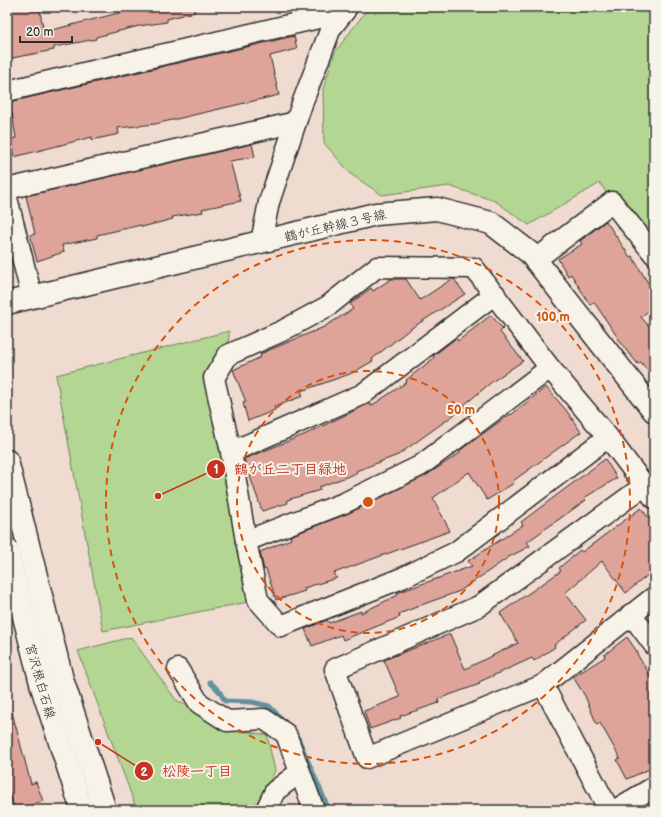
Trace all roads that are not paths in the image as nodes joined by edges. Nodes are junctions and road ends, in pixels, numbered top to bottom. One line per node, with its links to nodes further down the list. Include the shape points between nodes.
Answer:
1 (346, 9): 2 (street); 3 (street, via 331,28)
2 (7, 90)
3 (296, 122): 4 (street); 6 (street, via 269,202)
4 (7, 189)
5 (7, 198): 10 (street)
6 (261, 242): 8 (street, 鶴が丘幹線３号線, via 376,214 437,209 491,223 530,253); 10 (street, 鶴が丘幹線３号線)
7 (652, 249): 8 (street, via 612,202)
8 (535, 260): 13 (street, 鶴が丘幹線３号線)
9 (495, 294): 12 (street); 15 (street, via 363,394); 15 (street, via 474,268 377,267 328,306 282,331 228,355 214,378)
10 (32, 297): 11 (street, 鶴が丘幹線３号線)
11 (7, 303)
12 (550, 368): 14 (street); 18 (street, via 420,466 344,503)
13 (654, 411)
14 (608, 437): 17 (street); 18 (street, via 456,552 402,578 281,626 258,600)
15 (231, 452): 18 (street)
16 (7, 460): 28 (street, via 62,679)
17 (649, 492): 24 (street, via 479,606 335,669 367,758)
18 (246, 541)
19 (7, 550): 27 (street, 宮沢根白石線, via 42,687)
20 (654, 597): 21 (street)
21 (631, 614): 22 (street); 24 (street)
22 (654, 645)
23 (178, 669): 25 (street, via 199,703 227,721 264,719 286,734)
24 (543, 685): 31 (street)
25 (300, 772): 29 (street, via 275,791); 30 (street)
26 (654, 787): 32 (street)
27 (82, 810)
28 (105, 810)
29 (266, 810)
30 (314, 810)
31 (609, 810)
32 (614, 810)

